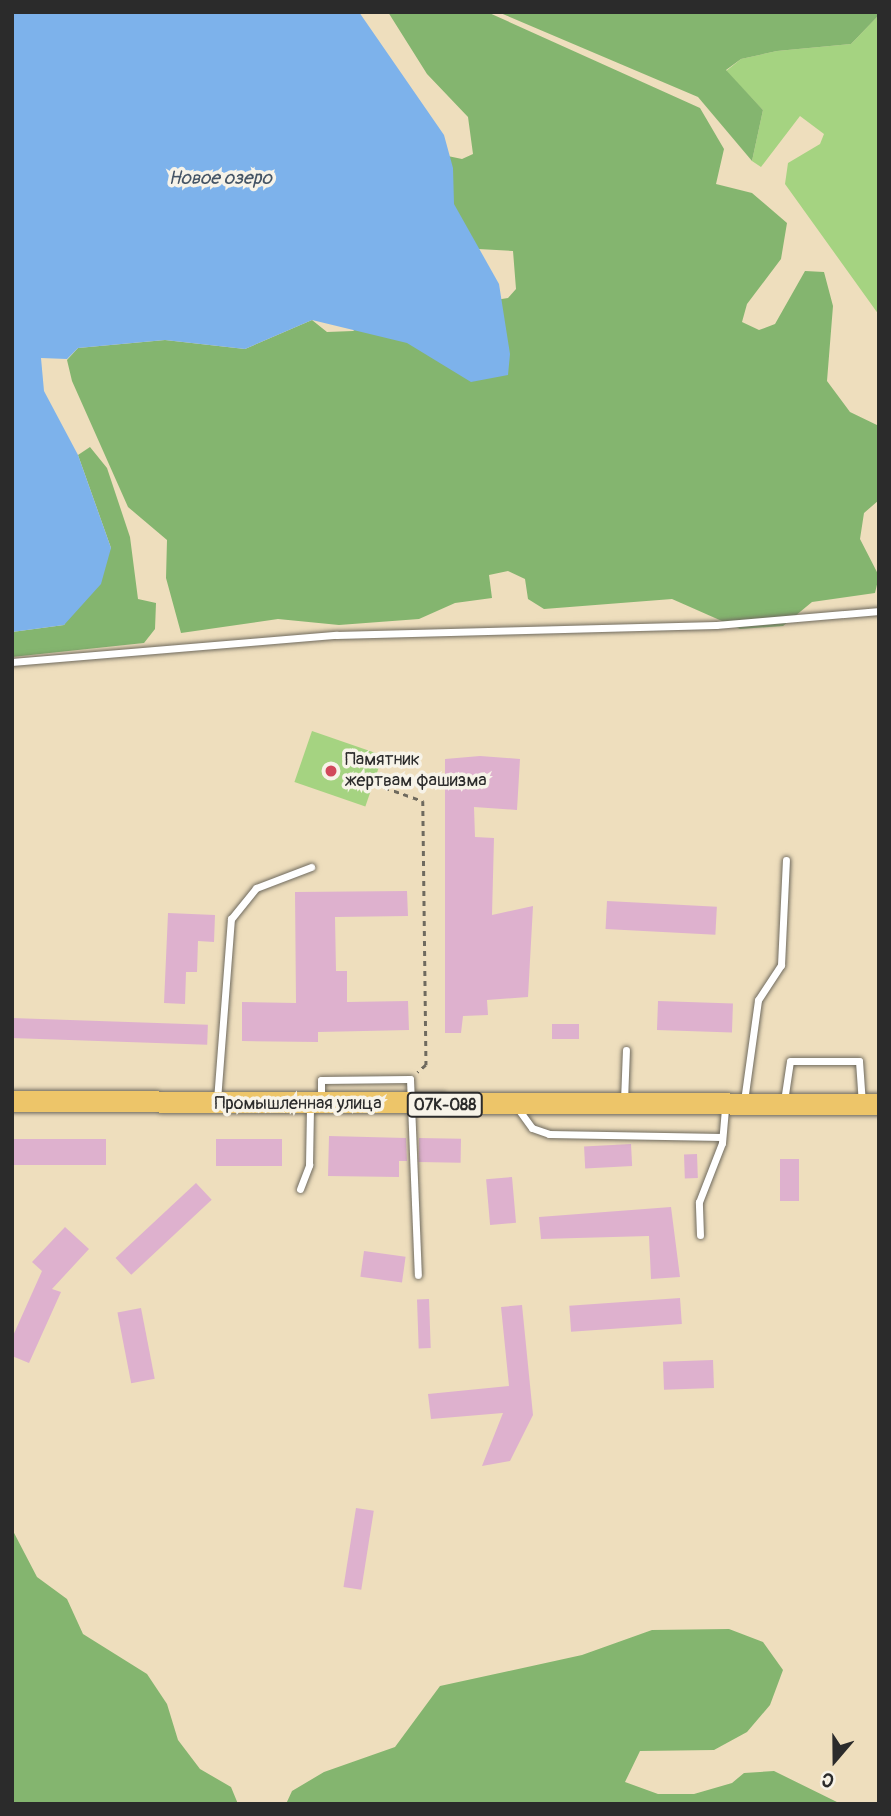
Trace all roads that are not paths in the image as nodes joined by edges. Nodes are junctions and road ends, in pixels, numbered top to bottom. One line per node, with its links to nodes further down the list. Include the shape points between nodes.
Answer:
1 (879, 611): 2 (lane, via 716,625 337,635)
2 (12, 662)
3 (786, 860): 13 (lane, via 781,965 758,1000)
4 (311, 867): 7 (lane, via 256,888 231,919)
5 (626, 1050): 12 (lane)
6 (12, 1101): 7 (main road, Промышленная улица / 07К-088)
7 (216, 1104): 10 (main road, Промышленная улица / 07К-088)
8 (783, 1104): 9 (main road, Промышленная улица / 07К-088); 9 (lane, via 790,1061 859,1060); 13 (main road, Промышленная улица / 07К-088)
9 (871, 1104)
10 (316, 1105): 11 (main road, Промышленная улица / 07К-088); 11 (lane, via 321,1080 410,1079); 16 (lane, via 309,1166)
11 (411, 1105): 14 (main road, Промышленная улица / 07К-088); 18 (lane)
12 (624, 1105): 13 (main road, Промышленная улица / 07К-088); 14 (main road, Промышленная улица / 07К-088)
13 (734, 1105): 15 (lane)
14 (516, 1106): 15 (lane, via 532,1128 549,1135)
15 (722, 1137): 17 (lane, via 699,1202)
16 (300, 1189)
17 (699, 1236)
18 (418, 1275)

